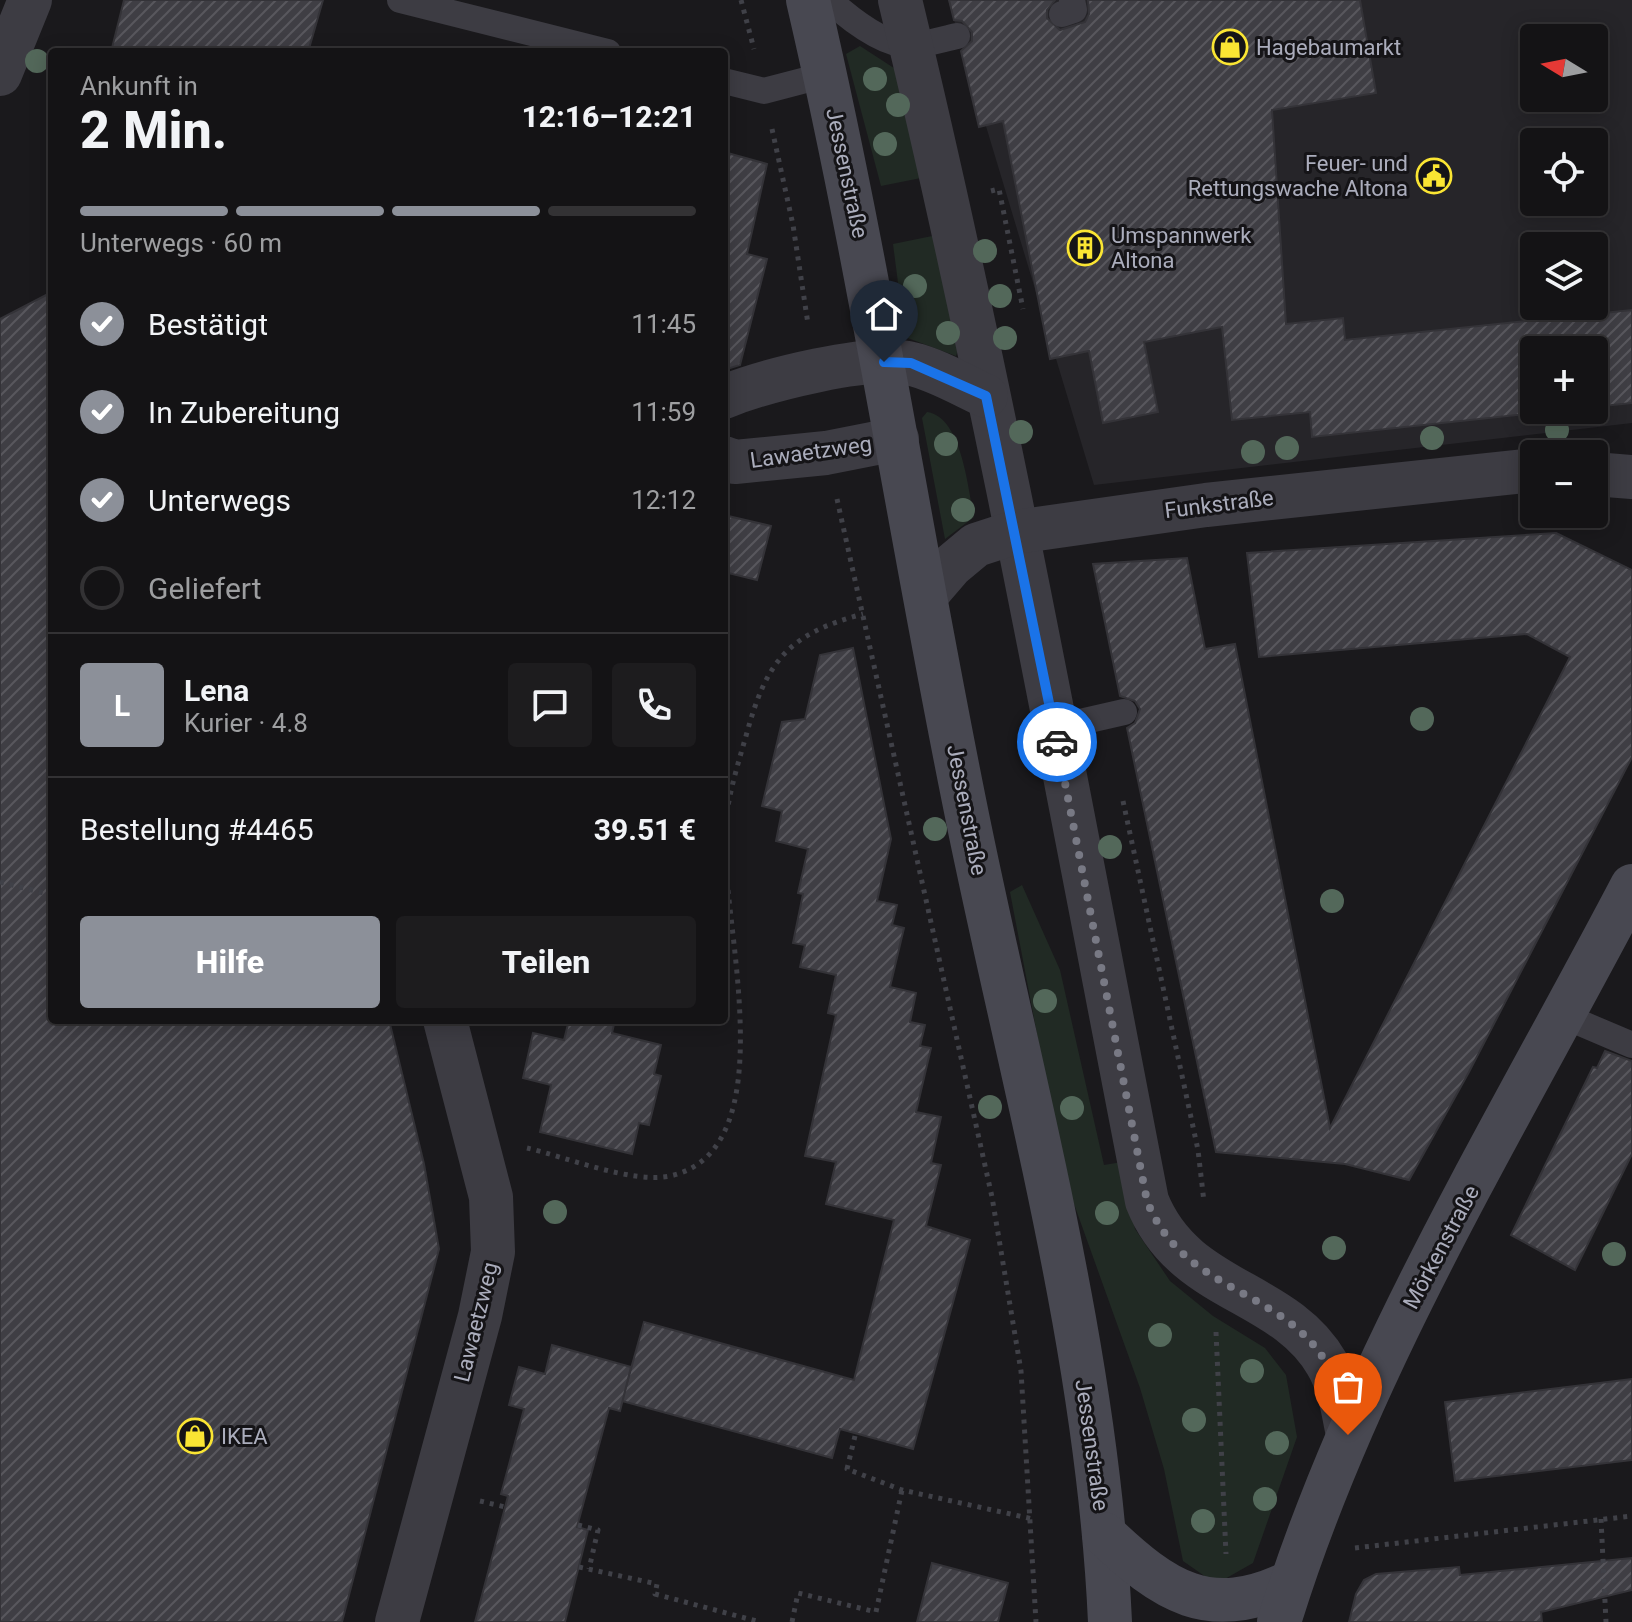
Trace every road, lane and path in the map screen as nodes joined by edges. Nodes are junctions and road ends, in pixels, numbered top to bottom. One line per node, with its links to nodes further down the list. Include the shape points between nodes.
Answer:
1 (30, 0): 9 (street)
2 (400, 0): 8 (lane)
3 (808, 0): 10 (street, Jessenstraße)
4 (829, 0): 7 (lane, via 864,26)
5 (900, 0): 7 (street)
6 (957, 36): 7 (lane)
7 (911, 46): 16 (street)
8 (592, 48)
9 (0, 74)
10 (825, 75): 12 (lane); 13 (street, Jessenstraße)
11 (728, 82): 12 (lane)
12 (764, 91): 14 (path, via 793,225)
13 (884, 362): 14 (street); 16 (street, via 911,363); 17 (street, Jessenstraße)
14 (814, 371): 15 (street)
15 (728, 396)
16 (986, 396): 23 (street)
17 (897, 439): 18 (street, Lawaetzweg); 24 (street, Jessenstraße)
18 (826, 453): 19 (street, Lawaetzweg); 25 (path)
19 (728, 459)
20 (1520, 471): 23 (street, Funkstraße, via 1206,505)
21 (1608, 475): 22 (street)
22 (1632, 477)
23 (1016, 532): 24 (street, Funkstraße, via 976,545); 27 (street)
24 (927, 594): 44 (street, Jessenstraße, via 969,825 1078,1336)
25 (863, 614): 28 (path, via 817,627 769,673 745,736); 41 (path, via 992,1197 1021,1371)
26 (1124, 712): 27 (lane)
27 (1054, 728): 37 (street, via 1147,1201 1157,1226 1168,1242 1214,1280 1280,1316 1306,1337 1332,1374)
28 (728, 816)
29 (0, 882): 31 (path)
30 (1632, 886): 33 (street, Mörkenstraße)
31 (48, 894)
32 (728, 916): 36 (path, via 742,1055 732,1114 712,1153 684,1171 655,1178 523,1147)
33 (1564, 1016): 35 (lane); 37 (street, Mörkenstraße, via 1418,1288)
34 (446, 1024): 36 (street, Lawaetzweg)
35 (1632, 1045)
36 (485, 1177): 48 (street, Lawaetzweg, via 493,1252)
37 (1348, 1435): 47 (street, Mörkenstraße)
38 (855, 1436): 39 (path, via 847,1469)
39 (902, 1490): 41 (path); 50 (path, via 876,1612 798,1593)
40 (1632, 1516): 42 (path)
41 (1033, 1519): 51 (path)
42 (1601, 1519): 47 (path, via 1366,1547); 53 (path)
43 (578, 1525): 46 (path, via 598,1530)
44 (1104, 1534): 47 (street, via 1158,1585 1195,1605 1244,1606); 52 (street, Jessenstraße)
45 (579, 1567): 46 (path)
46 (589, 1569): 49 (path, via 657,1584 655,1594)
47 (1291, 1585)
48 (397, 1622)
49 (760, 1622)
50 (792, 1622)
51 (1036, 1622)
52 (1110, 1622)
53 (1606, 1622)

